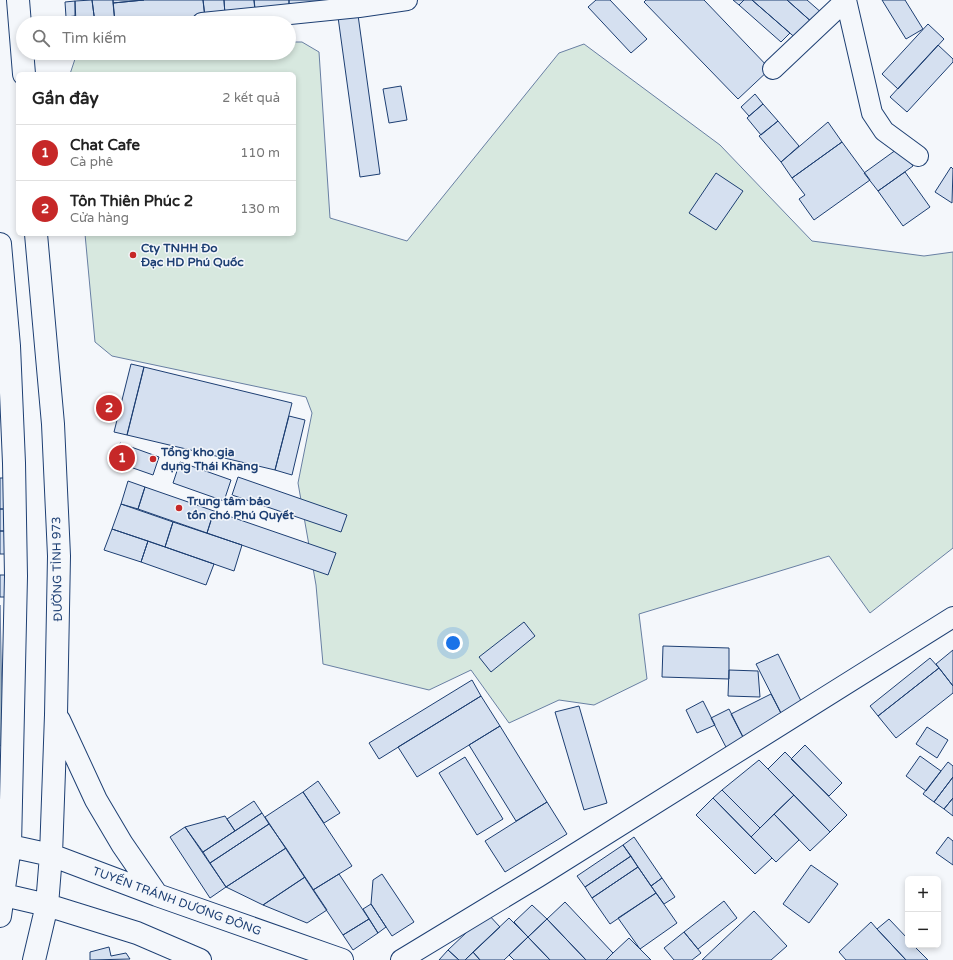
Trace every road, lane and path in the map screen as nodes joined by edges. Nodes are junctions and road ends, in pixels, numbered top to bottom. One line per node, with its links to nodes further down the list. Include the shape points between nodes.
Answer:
1 (18, 0): 4 (main road)
2 (407, 0): 5 (street)
3 (846, 0): 6 (street); 7 (street, via 872,113 884,131)
4 (20, 16)
5 (272, 16)
6 (773, 69)
7 (918, 156)
8 (36, 236): 11 (main road, ĐƯỜNG TỈNH 973, via 53,424 58,548)
9 (0, 244): 12 (main road, via 9,346 15,471 16,576)
10 (953, 617): 21 (street, via 545,873)
11 (56, 715): 13 (main road, ĐƯỜNG TỈNH 973); 15 (main road, via 96,800)
12 (10, 846): 13 (main road, TUYẾN TRÁNH DƯƠNG ĐÔNG); 14 (main road)
13 (52, 855): 15 (main road, TUYẾN TRÁNH DƯƠNG ĐÔNG); 16 (main road, ĐƯỜNG TỈNH 973)
14 (4, 895): 16 (main road); 17 (main road)
15 (157, 895): 20 (main road, TUYẾN TRÁNH DƯƠNG ĐÔNG)
16 (47, 905): 18 (main road, ĐƯỜNG TỈNH 973); 19 (main road, via 137,933)
17 (0, 916)
18 (34, 960)
19 (200, 960)
20 (342, 960)
21 (401, 960)

